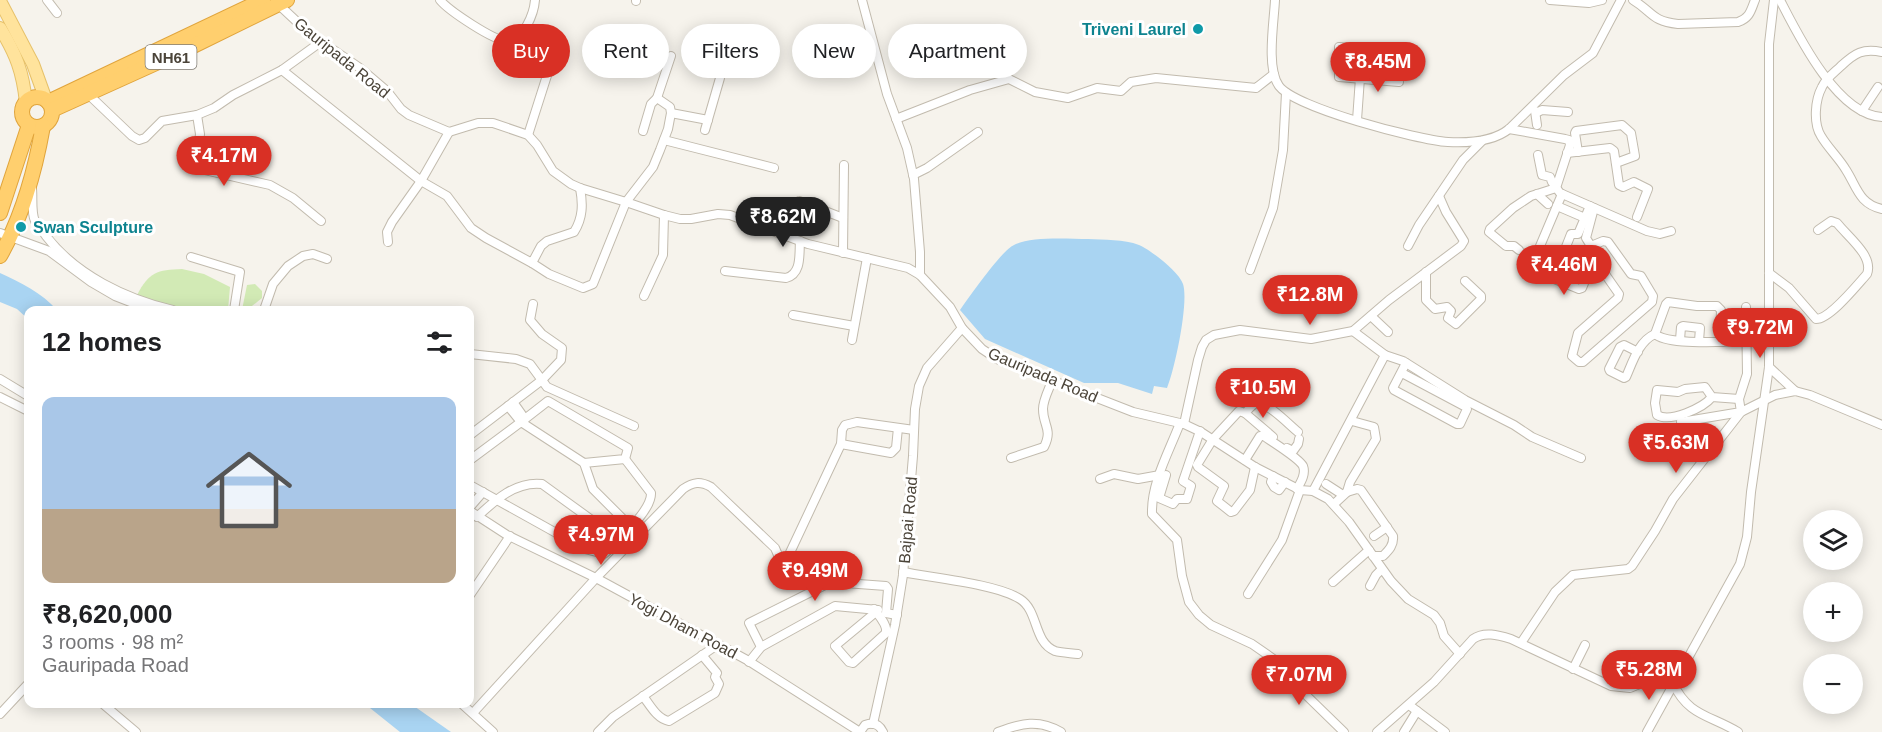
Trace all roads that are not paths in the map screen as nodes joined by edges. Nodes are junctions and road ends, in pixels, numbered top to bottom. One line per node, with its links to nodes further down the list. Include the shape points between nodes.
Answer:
1 (47, 0): 16 (street)
2 (263, 0): 23 (highway, NH61)
3 (440, 0): 4 (street, via 465,20 507,41 525,29)
4 (535, 0)
5 (862, 0): 42 (street)
6 (1275, 0): 24 (street)
7 (1550, 0): 8 (street)
8 (1602, 0)
9 (1621, 0): 36 (street, via 1593,53 1564,75)
10 (1633, 0): 11 (street, via 1653,17 1678,24 1745,20)
11 (1755, 0)
12 (1773, 0): 98 (street, via 1769,44)
13 (1780, 0): 28 (street, via 1808,55)
14 (0, 1): 35 (main road)
15 (280, 1): 18 (street, Gauripada Road, via 309,33); 23 (highway, NH61)
16 (57, 12)
17 (0, 28): 34 (main road, via 22,72)
18 (322, 41): 22 (street); 50 (street, Gauripada Road, via 387,91 401,110)
19 (1882, 51): 28 (street, via 1859,51)
20 (1404, 52): 27 (street, via 1339,47 1339,77)
21 (671, 56): 33 (street)
22 (282, 70): 40 (street); 63 (street)
23 (126, 72): 32 (highway, NH61); 35 (highway, NH61)
24 (1274, 74): 31 (street); 42 (street, via 1256,88 1156,78 1131,82 1121,91 1097,88 1068,98 1035,92 1009,79)
25 (546, 78): 52 (street)
26 (720, 78): 43 (street)
27 (1360, 78): 29 (street); 44 (street)
28 (1828, 79): 37 (street); 74 (street, via 1818,99 1819,133 1859,195)
29 (1399, 82)
30 (1878, 87): 37 (street)
31 (1286, 93): 44 (street); 95 (street, via 1283,150 1273,208)
32 (89, 95): 35 (highway, NH61); 40 (street, via 139,140 162,121)
33 (657, 98): 39 (street, via 670,107); 48 (street, via 651,104)
34 (26, 103): 35 (highway, NH61, via 34,98); 45 (highway, via 24,119)
35 (49, 104): 45 (highway, via 50,120)
36 (1535, 110): 38 (street); 46 (street); 47 (street)
37 (1862, 111): 41 (street)
38 (1568, 112)
39 (671, 113): 43 (street); 53 (street)
40 (197, 115): 80 (street, via 200,134 196,168 270,185)
41 (1882, 117)
42 (896, 119): 61 (street)
43 (708, 120): 49 (street)
44 (1357, 120): 54 (street, via 1426,139)
45 (36, 125): 62 (highway); 75 (highway)
46 (1537, 125)
47 (1509, 129): 54 (street); 56 (street, via 1569,140)
48 (643, 130)
49 (705, 130)
50 (449, 132): 52 (street, via 478,123 493,123); 63 (street)
51 (978, 132): 61 (street)
52 (528, 135): 64 (street, Gauripada Road, via 553,171)
53 (664, 140): 60 (street); 70 (street, via 652,167)
54 (1483, 140): 68 (street, via 1463,160)
55 (1578, 152): 56 (street); 58 (street, via 1610,148); 58 (street, via 1576,131 1622,125 1631,133 1635,156)
56 (1567, 153): 65 (street)
57 (1538, 155): 65 (street, via 1542,175 1553,176)
58 (1616, 163): 77 (street, via 1619,185 1634,182 1648,189)
59 (844, 165): 78 (street)
60 (774, 168)
61 (913, 175): 99 (street)
62 (32, 178): 83 (highway); 104 (street, via 34,220 52,244 85,272 114,289)
63 (421, 181): 85 (street, via 387,232); 94 (street, via 447,196 471,228)
64 (580, 188): 70 (street, Gauripada Road); 94 (street, via 583,202 574,232 547,241)
65 (1556, 188): 66 (street); 67 (street)
66 (1537, 194): 71 (street); 88 (street, via 1513,208 1489,231 1506,246)
67 (1562, 194): 72 (street); 73 (street)
68 (1439, 196): 86 (street); 97 (street, via 1464,241)
69 (799, 201): 78 (street)
70 (626, 202): 76 (street, Gauripada Road); 94 (street, via 596,278 588,287 571,284)
71 (1548, 204)
72 (1557, 207): 79 (street); 79 (street, via 1532,265 1540,273 1579,289 1588,271 1562,256 1571,234 1578,234)
73 (1592, 207): 79 (street); 82 (street, via 1647,231); 87 (street, via 1586,238)
74 (1882, 209)
75 (0, 213)
76 (664, 215): 84 (street, Gauripada Road, via 692,219 730,215); 101 (street, via 663,255)
77 (1637, 216)
78 (843, 218): 90 (street)
79 (1586, 218)
80 (321, 220)
81 (1818, 230): 98 (street, via 1831,221 1837,223 1867,257 1870,267 1833,310 1816,319 1789,288)
82 (1671, 231)
83 (5, 234): 89 (highway); 103 (street, via 49,251 91,282)
84 (801, 241): 90 (street, Gauripada Road); 96 (street, via 797,269 791,277)
85 (388, 242)
86 (1408, 246)
87 (1591, 246): 87 (street, via 1591,254 1619,294 1578,333 1572,356 1579,362 1652,302 1653,296 1641,276 1631,274 1608,242)
88 (1519, 250)
89 (2, 253)
90 (843, 253): 92 (street, Gauripada Road)
91 (191, 256): 105 (street, via 240,272)
92 (867, 258): 99 (street, Gauripada Road, via 908,268); 110 (street)
93 (327, 259): 106 (street, via 313,254 288,266 273,284)
94 (532, 263)
95 (1250, 270)
96 (725, 271)
97 (1426, 273): 100 (street, via 1426,300 1435,309 1447,307 1451,311 1448,318 1456,324 1481,299); 109 (street)
98 (1768, 273): 124 (street)
99 (920, 275): 111 (street, Gauripada Road, via 950,307)
100 (1465, 281)
101 (644, 296)
102 (533, 304): 127 (street, via 530,320 563,353)
103 (141, 306)
104 (159, 306)
105 (235, 306)
106 (265, 306)
107 (1746, 307): 117 (street)
108 (793, 315): 110 (street)
109 (1371, 316): 112 (street); 113 (street)
110 (854, 326): 115 (street)
111 (962, 328): 128 (street, Gauripada Road, via 997,359); 148 (street, Bajpai Road, via 927,368 917,398)
112 (1353, 331): 122 (street); 144 (street, via 1311,339 1240,330 1214,335 1202,346)
113 (1388, 332)
114 (1655, 334): 116 (street); 119 (street, via 1668,302 1717,306 1721,310); 120 (street, via 1647,337)
115 (852, 340)
116 (1680, 340): 118 (street); 118 (street, via 1683,326 1698,327)
117 (1747, 340): 119 (street); 134 (street, via 1747,374)
118 (1698, 341): 119 (street)
119 (1720, 342)
120 (1638, 352)
121 (474, 354): 127 (street, via 523,361 537,370)
122 (1385, 355): 123 (street); 142 (street)
123 (1406, 363): 125 (street); 155 (street, via 1532,437)
124 (1769, 367): 130 (street); 135 (street)
125 (1401, 373): 125 (street, via 1394,390 1460,424 1466,407)
126 (0, 379): 129 (street)
127 (542, 380): 137 (street); 146 (street, via 548,387)
128 (1052, 381): 144 (street, Gauripada Road, via 1132,412); 154 (street, via 1043,409 1049,432 1044,447)
129 (19, 390): 131 (street); 136 (street)
130 (1795, 391): 135 (street); 145 (street)
131 (24, 393)
132 (0, 397): 136 (street)
133 (1712, 397): 133 (street, via 1705,387 1678,392 1657,390 1655,403 1663,418 1691,412); 134 (street)
134 (1739, 399): 139 (street)
135 (1764, 400): 139 (street); 200 (street, via 1742,558)
136 (12, 403): 138 (street)
137 (510, 404): 141 (street); 150 (street)
138 (24, 408)
139 (1741, 412): 143 (street); 191 (street, via 1673,499 1632,566 1574,575 1555,592)
140 (1245, 413): 140 (street, via 1253,405 1266,405 1298,435 1298,444 1291,451); 151 (street, via 1239,411)
141 (523, 421): 153 (street); 156 (street, via 548,401 628,448); 158 (street)
142 (1352, 421): 165 (street); 167 (street, via 1374,427 1377,435)
143 (1681, 422)
144 (1182, 424): 149 (street, Gauripada Road); 160 (street)
145 (1882, 425)
146 (634, 426)
147 (898, 428): 148 (street); 152 (street, via 857,422 846,425); 152 (street, via 896,448 891,453)
148 (914, 430): 182 (street, Bajpai Road)
149 (1200, 431): 151 (street, Gauripada Road); 160 (street, via 1183,481 1191,486 1187,500 1178,499 1173,504 1159,498)
150 (474, 432)
151 (1213, 439): 157 (street, Gauripada Road); 159 (street, via 1198,467 1224,486 1217,501 1231,512 1246,496)
152 (841, 444): 176 (street, via 787,559 781,562 775,548 702,482 683,489)
153 (474, 457)
154 (1011, 458)
155 (1581, 458)
156 (625, 459): 158 (street); 173 (street, via 651,493 651,500)
157 (1245, 460): 159 (street, Gauripada Road); 164 (street, via 1260,436 1264,436 1302,463 1304,473)
158 (584, 463): 173 (street, via 593,489)
159 (1255, 467): 164 (street, Gauripada Road)
160 (1163, 475): 161 (street, via 1138,479 1114,474); 217 (street, via 1152,514 1177,540 1189,602 1198,615 1275,660)
161 (1100, 479)
162 (1326, 484): 167 (street)
163 (474, 487): 166 (street)
164 (1298, 489): 165 (street, Gauripada Road); 187 (street, via 1282,540)
165 (1313, 491): 170 (street, Gauripada Road)
166 (483, 492): 168 (street); 169 (street)
167 (1345, 494): 170 (street); 174 (street, via 1361,490)
168 (496, 500): 172 (street); 178 (street, via 595,553 604,554); 178 (street, via 530,483 542,484)
169 (474, 504)
170 (1334, 504): 180 (street, Gauripada Road)
171 (474, 514): 172 (street, Yogi Dham Road)
172 (477, 517): 175 (street, Yogi Dham Road)
173 (631, 527): 176 (street); 178 (street)
174 (1387, 527): 177 (street); 180 (street, via 1393,536 1392,545 1383,556)
175 (510, 536): 183 (street, Yogi Dham Road); 186 (street)
176 (639, 536): 179 (street)
177 (1374, 536)
178 (619, 539): 179 (street)
179 (628, 547): 183 (street)
180 (1371, 553): 181 (street, Gauripada Road); 184 (street)
181 (1378, 570): 185 (street); 196 (street, Gauripada Road, via 1408,599 1434,615 1444,636)
182 (903, 572): 190 (street, Bajpai Road); 195 (street, via 1004,591 1030,608 1042,641 1055,650)
183 (596, 578): 192 (street, Yogi Dham Road); 207 (street)
184 (1333, 582)
185 (1370, 586)
186 (474, 589)
187 (1248, 594)
188 (886, 610): 189 (street); 190 (street, via 886,614); 194 (street, via 886,586 831,582 751,620 749,626)
189 (875, 611): 189 (street, via 887,628 886,633 853,663 849,662 835,646); 194 (street, via 835,606)
190 (897, 615): 209 (street, Bajpai Road)
191 (1521, 643): 196 (street, via 1493,634 1479,635); 199 (street)
192 (717, 645): 197 (street); 198 (street, Yogi Dham Road)
193 (1585, 645): 199 (street)
194 (761, 647): 198 (street)
195 (1078, 654)
196 (1460, 654): 203 (street)
197 (702, 655): 202 (street); 202 (street, via 717,673 719,684 715,693 669,721 660,717)
198 (749, 662): 213 (street, Yogi Dham Road)
199 (1576, 669): 200 (street, via 1620,688 1654,678)
200 (1673, 683): 221 (street); 222 (street, via 1687,705)
201 (24, 688): 208 (street)
202 (643, 696): 212 (street)
203 (1409, 705): 206 (street); 218 (street)
204 (108, 708): 210 (street)
205 (467, 708): 207 (street)
206 (1417, 711): 219 (street); 220 (street)
207 (473, 713): 211 (street)
208 (0, 714)
209 (873, 724): 213 (street, via 865,725); 214 (street)
210 (136, 732)
211 (493, 732)
212 (598, 732)
213 (860, 732)
214 (883, 732)
215 (998, 732): 216 (street, via 1025,723 1038,723)
216 (1061, 732)
217 (1344, 732)
218 (1377, 732)
219 (1404, 732)
220 (1444, 732)
221 (1647, 732)
222 (1738, 732)

